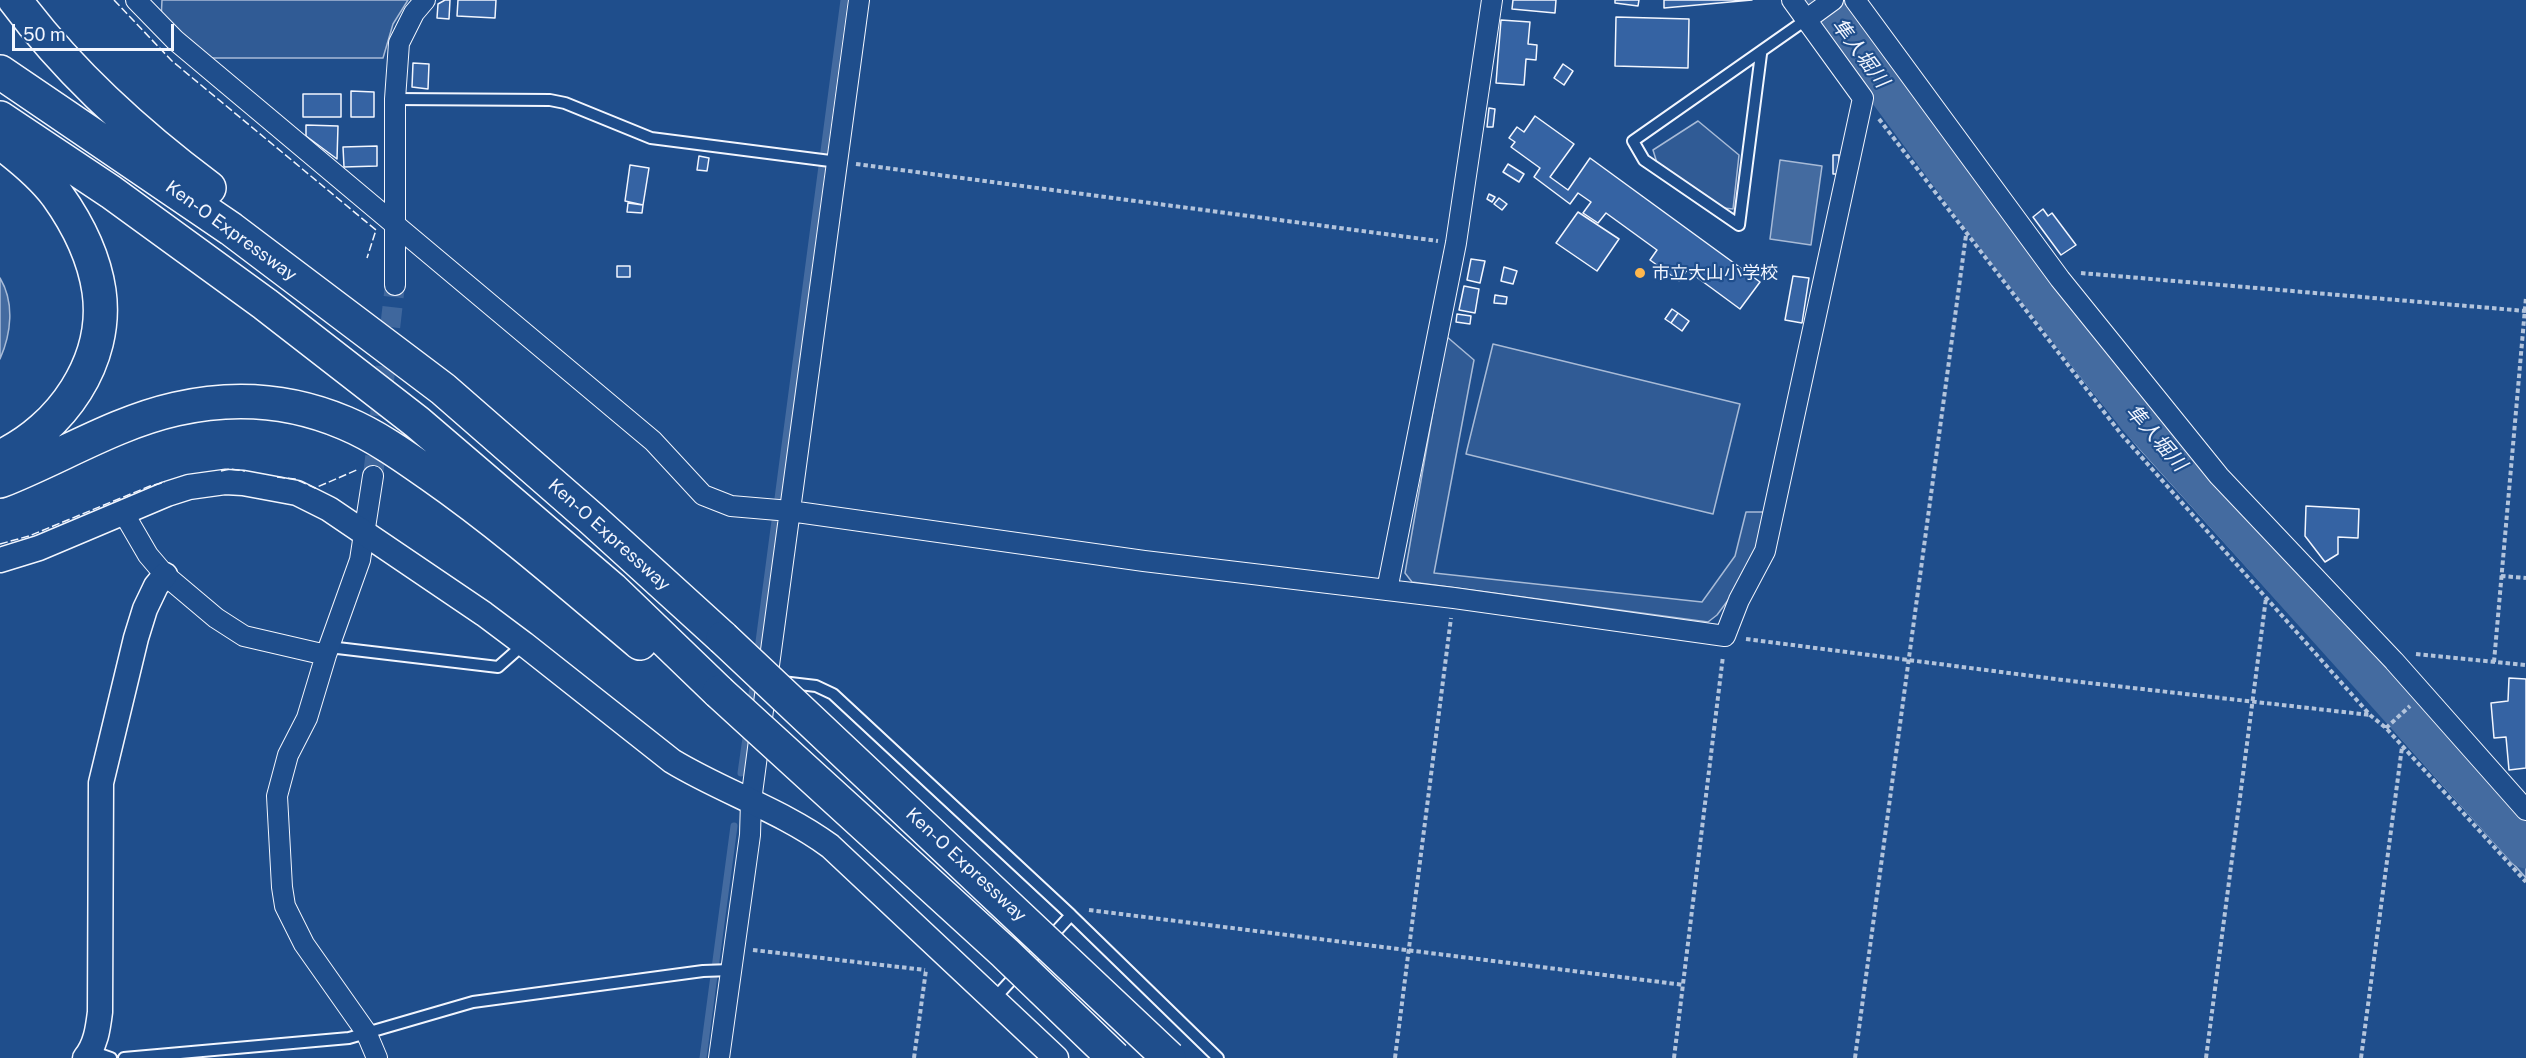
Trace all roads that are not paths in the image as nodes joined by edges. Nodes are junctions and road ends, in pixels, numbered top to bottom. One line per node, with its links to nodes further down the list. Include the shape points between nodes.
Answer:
1 (15, 0): 17 (highway, via 60,55 118,114 177,165 259,226)
2 (136, 0): 16 (street, via 175,40)
3 (425, 0): 12 (street, via 399,43)
4 (859, 0): 15 (street)
5 (1492, 0): 27 (street, via 1456,243)
6 (1792, 0): 9 (street)
7 (1833, 0): 9 (street)
8 (1855, 0): 33 (street, via 2060,279 2218,476 2394,661)
9 (1807, 19): 10 (lane); 27 (street, via 1863,98 1765,551 1738,600 1725,636)
10 (1761, 54): 10 (lane, via 1743,191 1739,225 1644,160 1634,141)
11 (0, 72): 17 (highway, Ken-O Expressway, via 231,229)
12 (395, 99): 15 (lane, via 550,100 651,138); 16 (street)
13 (0, 118): 31 (highway, Ken-O Expressway, via 111,192 265,304 417,422 612,589)
14 (0, 142): 19 (highway, via 38,174 69,214 84,240 99,292 99,309 90,362 69,401 30,440)
15 (838, 162): 23 (street)
16 (396, 227): 18 (street); 23 (street, via 653,441 703,495 731,506)
17 (294, 277): 44 (highway, Ken-O Expressway, bridge, via 444,389 592,519)
18 (395, 285)
19 (0, 457)
20 (373, 476): 24 (street)
21 (0, 481): 31 (highway, via 131,422 218,401 280,404 344,422 475,505)
22 (123, 512): 24 (street, via 189,487 243,483 297,493); 25 (street); 26 (street, via 148,555)
23 (790, 512): 27 (street); 30 (street)
24 (365, 532): 28 (street); 29 (street, via 360,560)
25 (0, 560)
26 (165, 575): 29 (street, via 244,636); 38 (street, via 145,609 136,638 102,783 100,1012)
27 (1387, 590)
28 (525, 644): 29 (lane, via 498,667); 32 (street, via 672,761)
29 (327, 651): 37 (street, via 307,718 280,780 282,887 285,906 304,944)
30 (767, 680): 32 (street); 34 (lane, via 816,686 833,694)
31 (714, 697): 43 (highway, Ken-O Expressway, bridge, via 932,887)
32 (751, 801): 35 (street, via 750,835); 36 (street, via 807,829 830,846)
33 (2526, 810)
34 (1071, 915): 36 (lane); 45 (lane)
35 (731, 970): 37 (lane, via 473,1002); 41 (street)
36 (994, 999): 42 (street)
37 (366, 1032): 39 (lane, via 349,1038); 40 (street)
38 (96, 1056)
39 (124, 1058)
40 (377, 1058)
41 (719, 1058)
42 (1056, 1058)
43 (1114, 1058)
44 (1169, 1058)
45 (1218, 1058)

